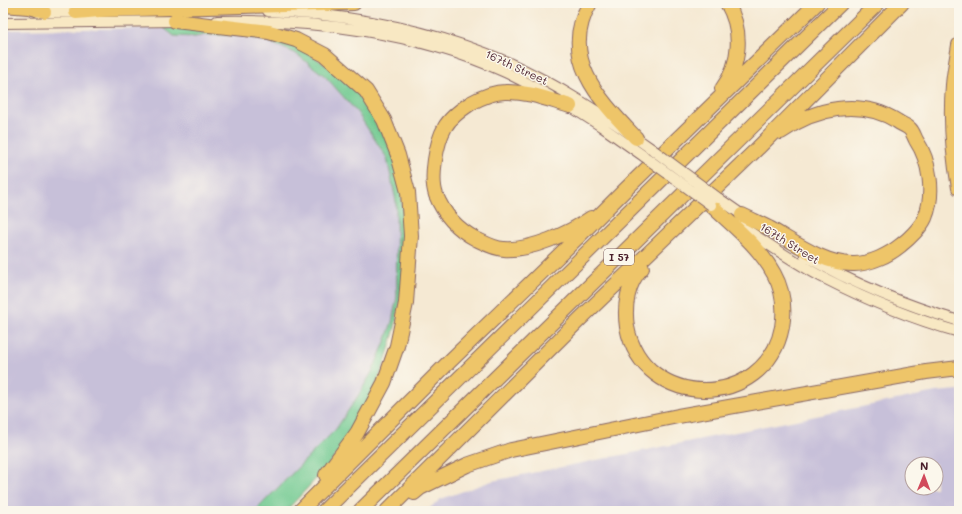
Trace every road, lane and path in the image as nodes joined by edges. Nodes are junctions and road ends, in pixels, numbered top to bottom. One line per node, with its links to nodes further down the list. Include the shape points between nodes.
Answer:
1 (354, 3): 11 (highway)
2 (590, 3): 17 (highway, via 582,20 580,33 584,70 594,90)
3 (727, 3): 16 (highway, via 737,30 736,61 727,82 701,111)
4 (817, 3): 16 (highway)
5 (841, 3): 29 (highway, I 57)
6 (878, 3): 30 (highway, I 57)
7 (902, 3): 18 (highway)
8 (3, 6): 10 (main road)
9 (3, 12): 10 (main road, 167th Street)
10 (45, 12): 11 (main road, 167th Street)
11 (76, 12): 17 (main road, 167th Street, via 244,10 322,15 404,28 508,62 575,97)
12 (175, 21): 13 (main road, 167th Street); 15 (main road, 167th Street, via 244,20 321,25 402,38 504,72); 27 (highway, via 269,32 296,40 325,55 366,91 384,120 398,155 408,192 411,236 406,303 397,346 384,383 357,433)
13 (3, 23)
14 (959, 45): 19 (highway, via 953,84 952,115 953,155)
15 (570, 106): 20 (highway, via 529,93 504,92 483,96 462,108 445,127 437,146 433,171 436,194 445,213 463,232 482,242 503,249 531,246 556,237 590,219); 21 (main road, 167th Street, bridge)
16 (696, 121): 20 (highway)
17 (636, 138): 21 (main road, 167th Street, bridge)
18 (758, 148): 22 (highway, via 790,126 817,113 837,108 855,107 890,116 910,130 923,150 930,174 925,218 909,239 896,250 875,260 854,264 833,261); 23 (highway)
19 (959, 188)
20 (625, 190): 28 (highway)
21 (715, 202): 22 (main road, 167th Street); 23 (highway, via 775,275 782,298 783,320 775,348 769,359 752,376 736,385 708,391 678,386 651,370 634,347 626,316 629,292 639,270 663,245); 25 (main road, 167th Street, via 776,249 825,279 875,303 926,323)
22 (742, 215): 24 (main road, 167th Street, via 779,241 878,293)
23 (669, 234): 31 (highway)
24 (959, 321)
25 (959, 332)
26 (959, 368): 31 (highway, via 678,416 511,450 467,465 420,488)
27 (296, 511)
28 (300, 511)
29 (324, 511)
30 (360, 511)
31 (388, 511)

